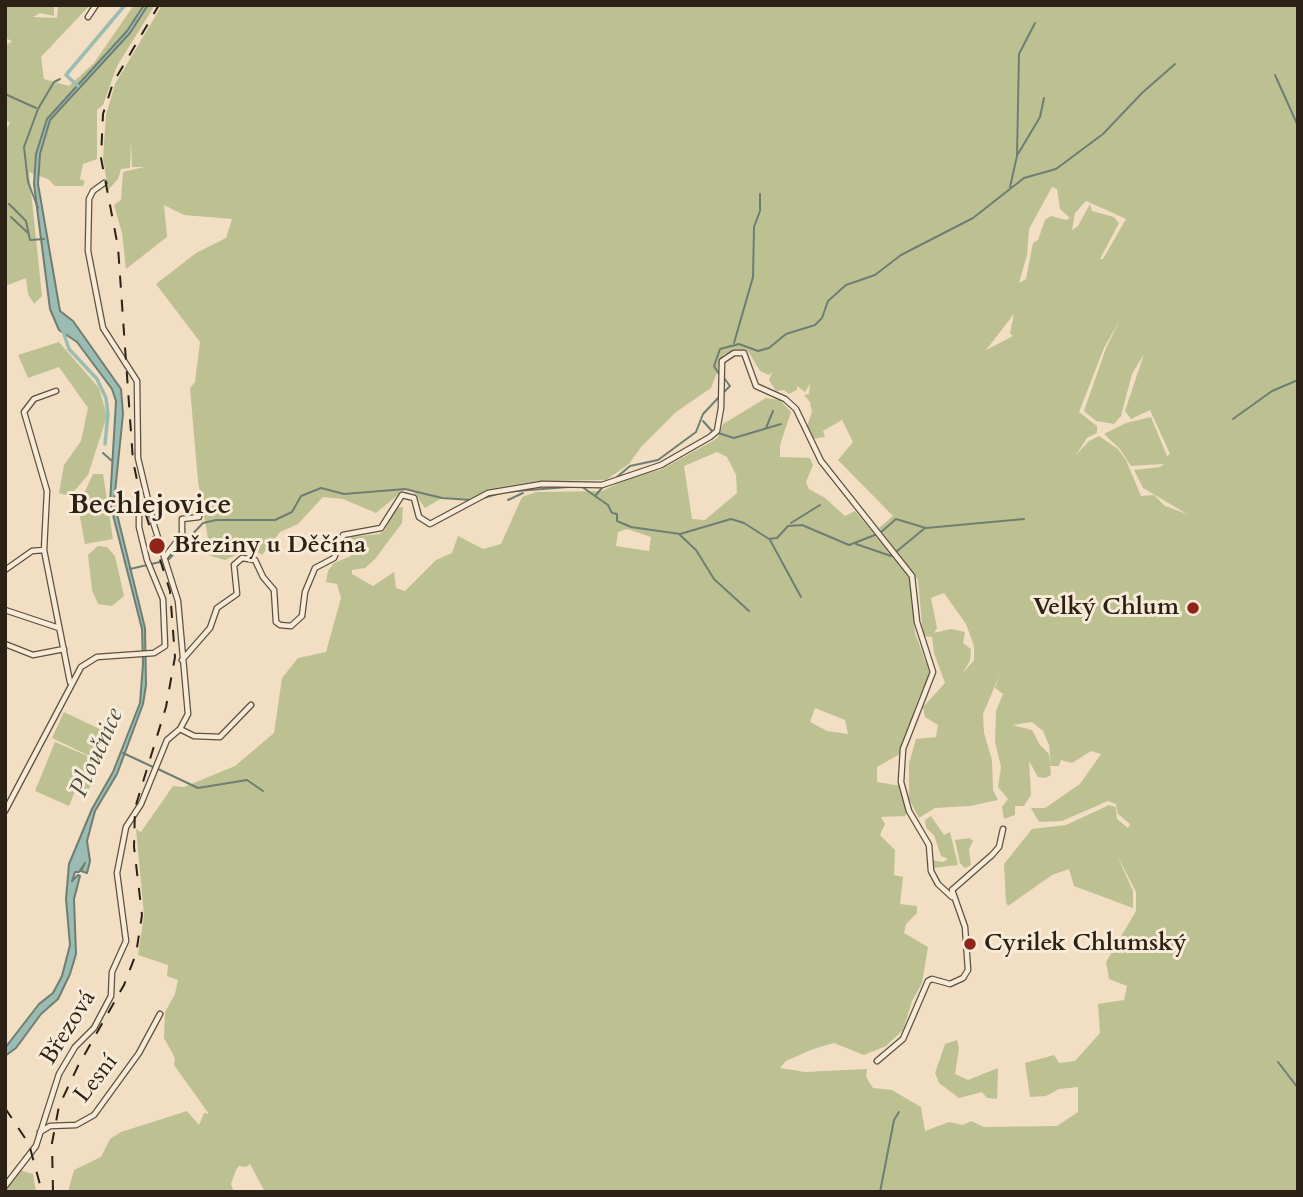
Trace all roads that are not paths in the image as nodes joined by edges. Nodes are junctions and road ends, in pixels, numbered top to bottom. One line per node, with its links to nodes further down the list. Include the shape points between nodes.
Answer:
1 (96, 5): 2 (street)
2 (88, 17)
3 (104, 183): 6 (street, via 89,200 88,251 103,328 137,381 136,449)
4 (56, 391): 7 (street, via 34,400 24,412 47,491)
5 (201, 505): 8 (street, via 199,517 182,520 183,535)
6 (149, 507): 8 (street); 16 (street, via 141,510 139,520 149,565 163,599 167,637 163,649 97,657)
7 (44, 550): 9 (street, via 32,551); 11 (street)
8 (165, 557): 14 (street, via 178,601)
9 (5, 570)
10 (5, 610): 11 (street)
11 (59, 628): 13 (street)
12 (5, 644): 13 (street, via 33,655)
13 (64, 649): 15 (street)
14 (182, 660): 19 (street, via 189,708); 23 (street, via 210,628 217,608 237,594 234,565 242,558 255,560 274,590 276,622 291,626 302,616 304,592 315,568 334,558 343,535 381,528 402,495 414,498 419,517 430,524 488,493 542,484 602,485 661,465 717,430 720,368 726,357 744,353 756,386 796,409 821,461 912,576 917,622 933,672 902,748 901,782 909,811 929,845 931,871)
15 (68, 670): 16 (street); 17 (street)
16 (77, 672): 17 (street)
17 (70, 682): 20 (street)
18 (251, 705): 19 (street, via 220,737 194,736)
19 (180, 729): 27 (street, Březová, via 167,740 142,804 126,827 117,873 126,941 112,972 111,996 98,1022 59,1073)
20 (5, 811)
21 (1003, 830): 22 (street, via 999,847)
22 (952, 890): 23 (street); 24 (street)
23 (945, 892): 24 (street)
24 (952, 897): 26 (street, via 965,928 968,970 950,984 928,981 903,1039)
25 (159, 1014): 27 (street, Lesní, via 139,1053 94,1115 76,1125 50,1126)
26 (877, 1062)
27 (39, 1133): 28 (street, Březová, via 33,1152)
28 (5, 1186)

